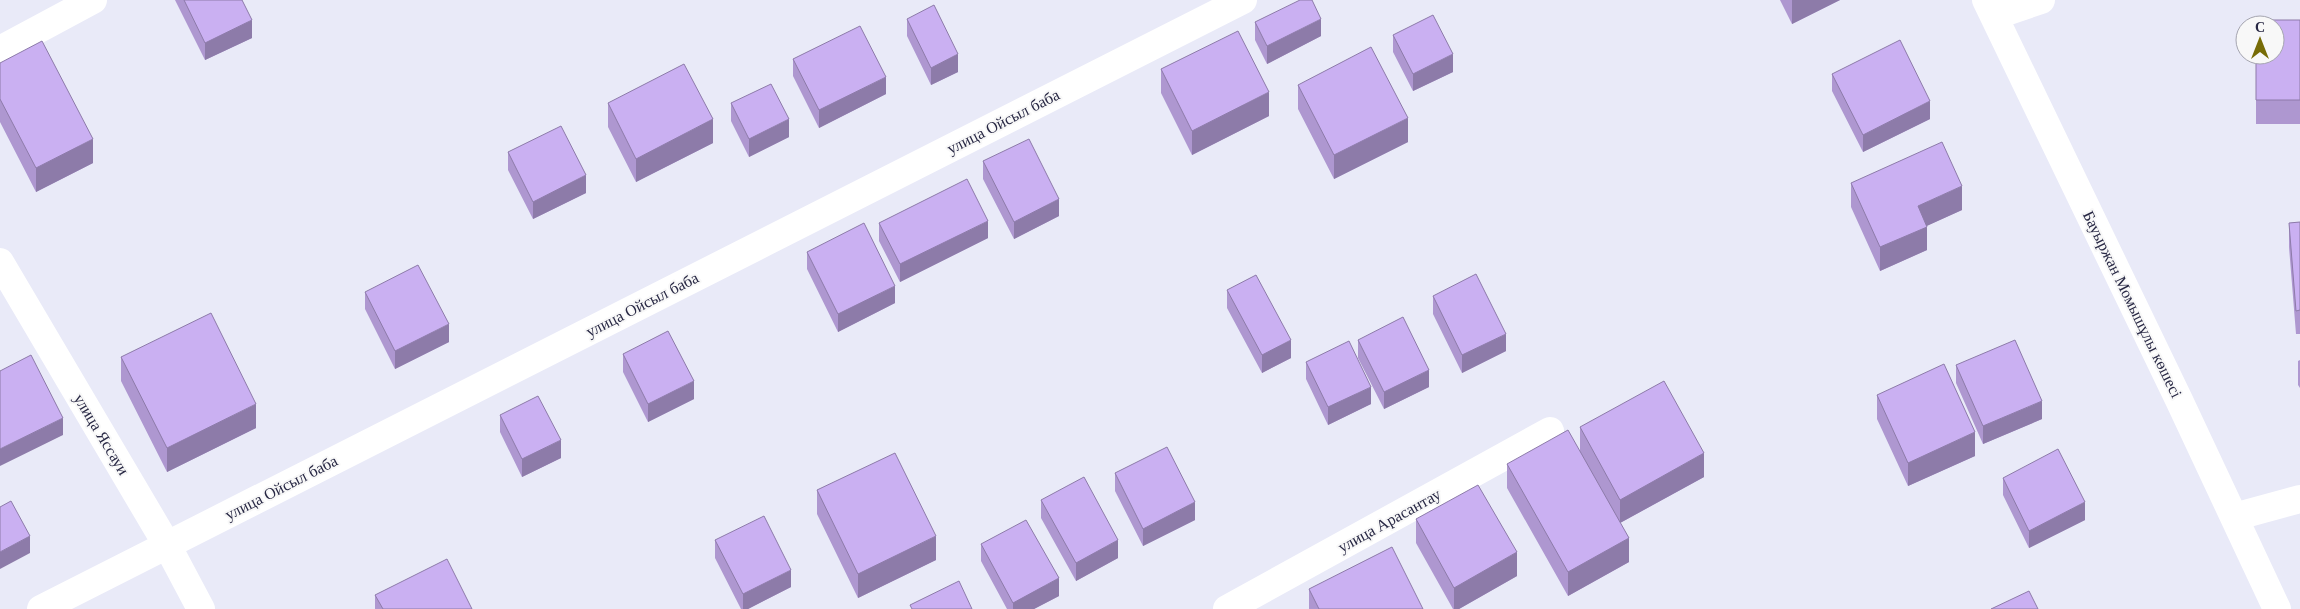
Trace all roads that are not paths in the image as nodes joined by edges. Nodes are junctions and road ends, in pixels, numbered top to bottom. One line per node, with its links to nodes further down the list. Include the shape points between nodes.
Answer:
1 (93, 0): 5 (street)
2 (1243, 0): 10 (street, улица Ойсыл баба)
3 (2041, 0): 4 (street)
4 (1990, 8): 9 (street, Бауыржан Момышұлы көшесі)
5 (0, 50)
6 (0, 262): 10 (street, улица Яссауи)
7 (1550, 431): 13 (street, улица Арасантау)
8 (2300, 499): 9 (street)
9 (2234, 517): 14 (street, Бауыржан Момышұлы көшесі)
10 (167, 545): 11 (street, улица Ойсыл баба); 12 (street, улица Яссауи)
11 (41, 609)
12 (201, 609)
13 (1227, 609)
14 (2276, 609)

